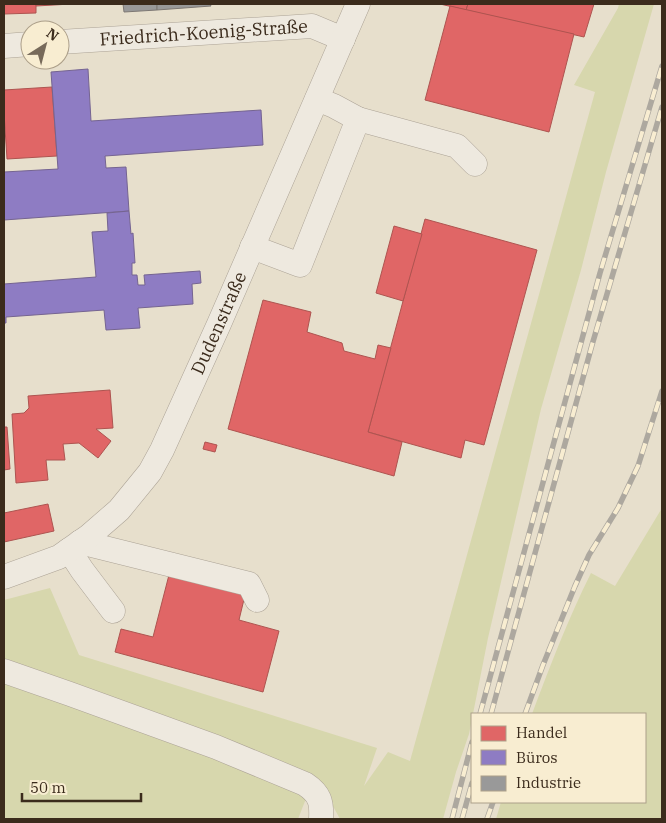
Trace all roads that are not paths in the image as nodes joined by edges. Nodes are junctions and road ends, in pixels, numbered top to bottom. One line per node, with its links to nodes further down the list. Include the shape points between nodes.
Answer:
1 (358, 4): 2 (street, Dudenstraße)
2 (343, 39): 3 (street, Friedrich-Koenig-Straße, via 312,26); 6 (street, Dudenstraße)
3 (70, 41)
4 (20, 45): 5 (street)
5 (4, 46)
6 (317, 99): 7 (street); 9 (street, Dudenstraße)
7 (358, 119): 8 (street, via 457,146); 9 (street, via 300,265)
8 (475, 164)
9 (252, 247): 10 (street, Dudenstraße, via 150,472 119,510)
10 (75, 546): 11 (street, Dudenstraße, via 59,557); 12 (street, via 249,584); 13 (street, via 82,570)
11 (4, 577)
12 (257, 600)
13 (113, 611)
14 (4, 671): 15 (street, via 216,746 305,784 313,789 322,804)
15 (321, 819)

